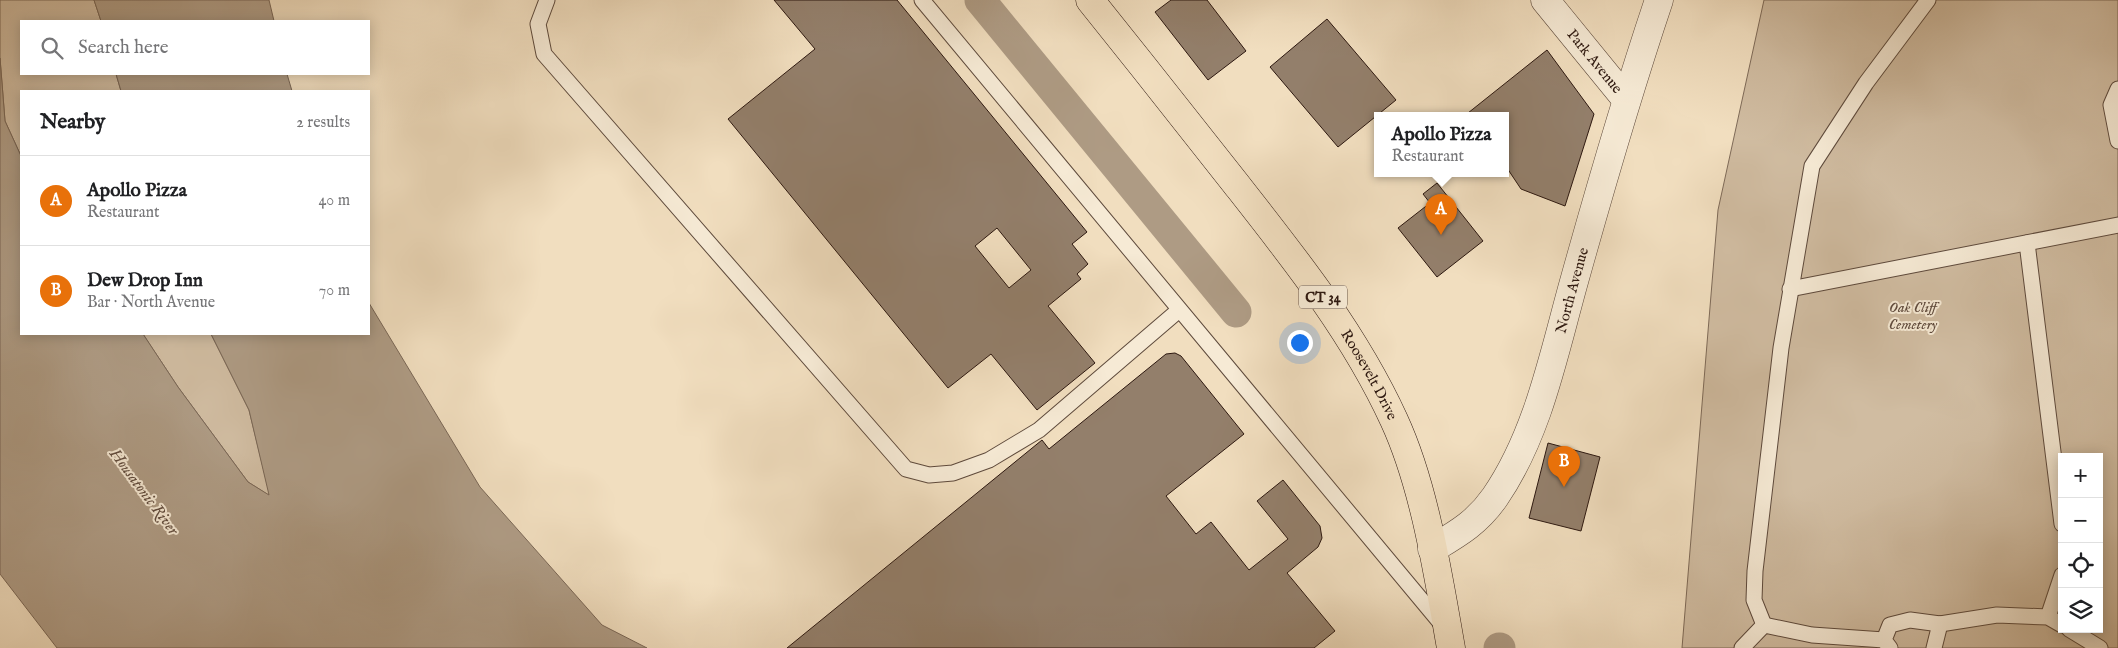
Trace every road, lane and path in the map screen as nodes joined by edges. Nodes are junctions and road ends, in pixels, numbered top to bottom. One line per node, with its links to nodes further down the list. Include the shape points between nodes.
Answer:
1 (547, 0): 13 (lane, via 538,24 544,54 906,469 929,475 953,473 990,460 1039,430)
2 (922, 0): 13 (lane)
3 (1090, 0): 15 (main road, Roosevelt Drive / CT 34, via 1302,267 1350,337 1394,421 1414,475)
4 (1545, 0): 8 (street, Park Avenue)
5 (1659, 0): 8 (street, North Avenue)
6 (1928, 0): 12 (lane, via 1866,83 1812,166)
7 (2118, 89): 9 (lane, via 2111,105)
8 (1625, 98): 15 (street, North Avenue, via 1546,383 1524,442 1495,497 1472,525)
9 (2118, 141)
10 (2118, 225): 11 (lane)
11 (2027, 242): 12 (lane); 14 (lane)
12 (1790, 289): 20 (lane, via 1755,571 1754,600)
13 (1179, 310): 22 (lane)
14 (2059, 498)
15 (1432, 549): 22 (main road, Roosevelt Drive / CT 34)
16 (2058, 587): 17 (lane)
17 (2048, 617): 18 (lane); 19 (lane, via 1997,615)
18 (2058, 623)
19 (1940, 624): 23 (lane, via 1910,620 1890,625); 25 (lane)
20 (1764, 625): 23 (lane, via 1812,635); 24 (lane)
21 (2076, 633): 26 (lane)
22 (1449, 640)
23 (1887, 644)
24 (1742, 648)
25 (1934, 648)
26 (2100, 648)

